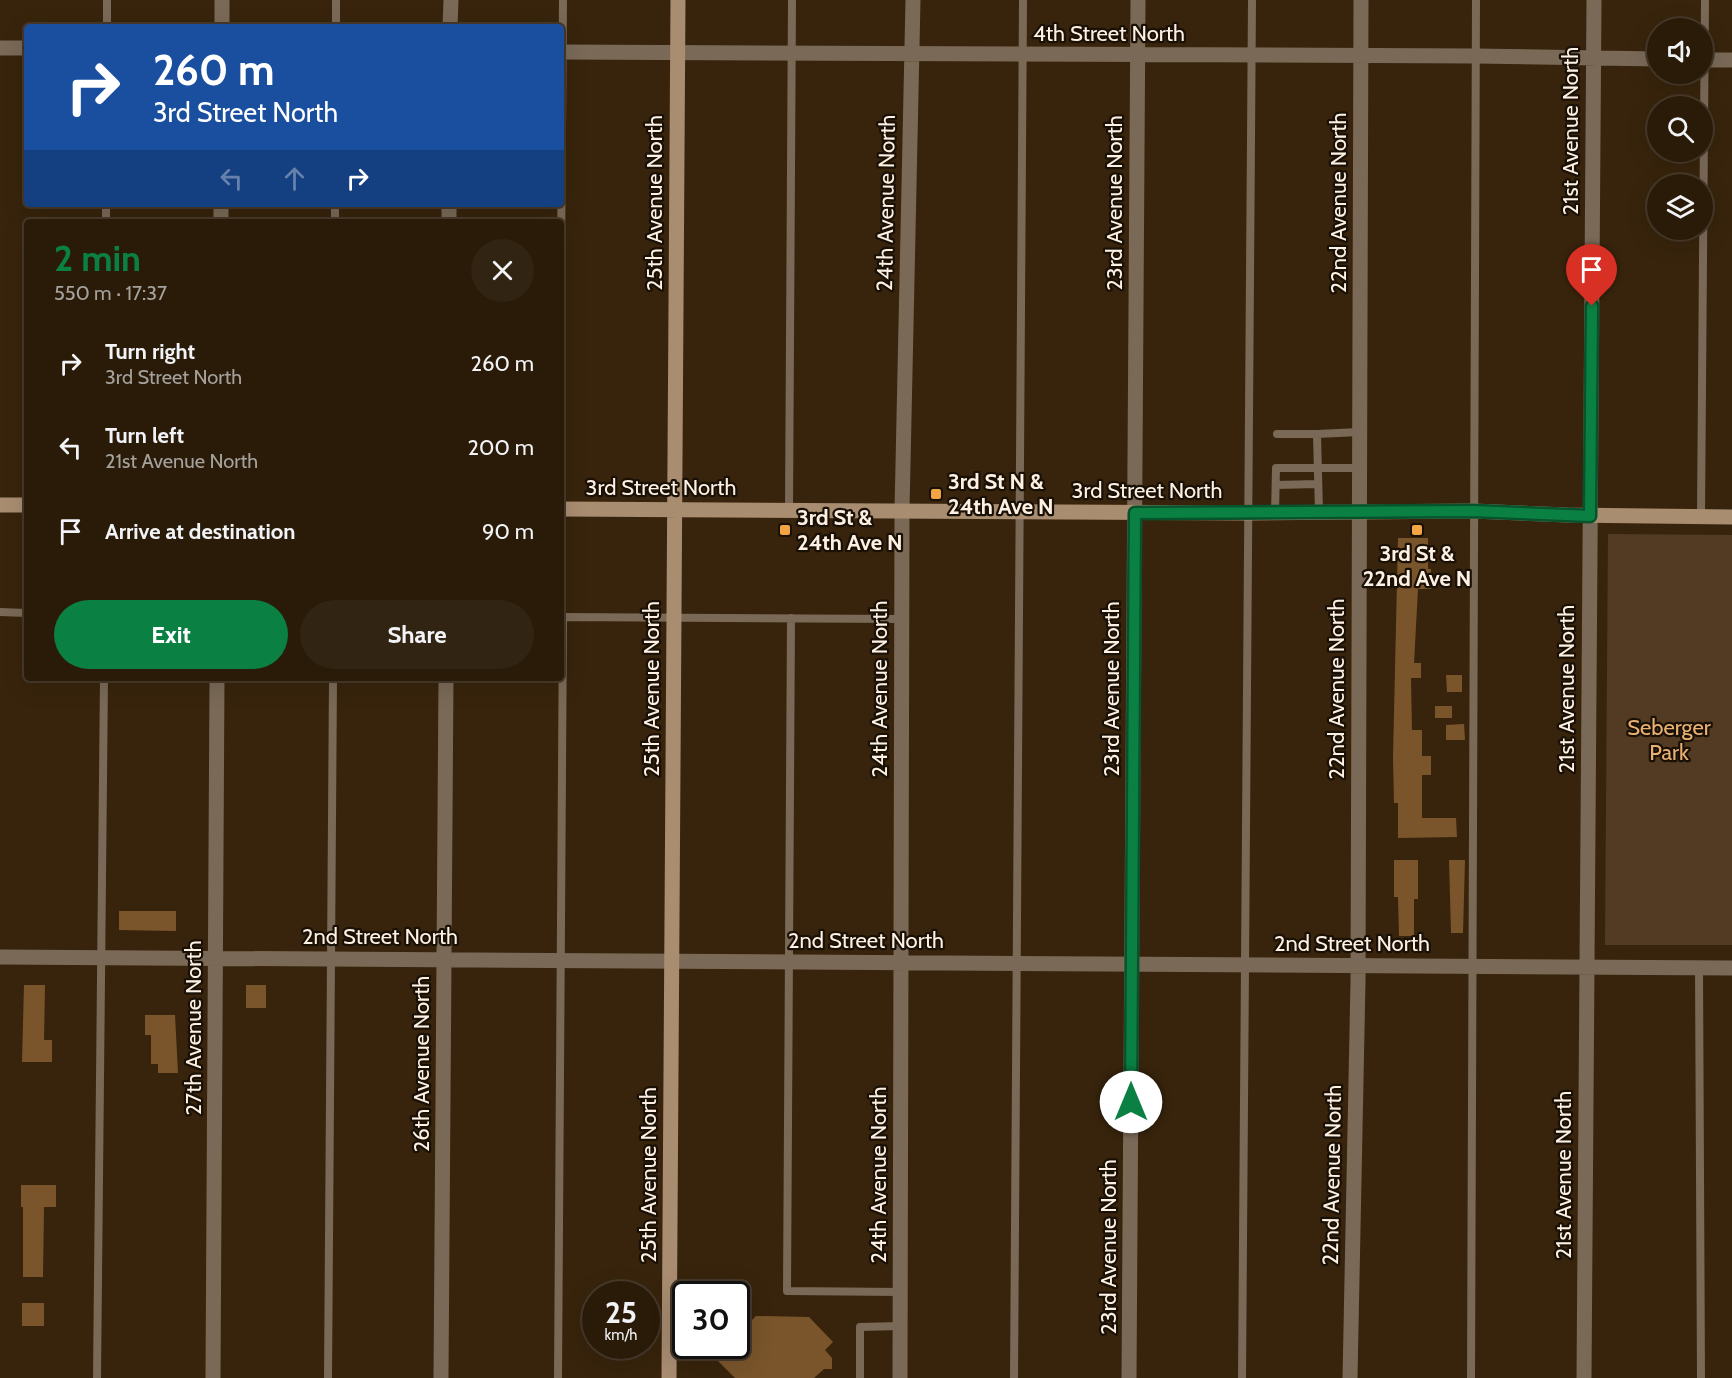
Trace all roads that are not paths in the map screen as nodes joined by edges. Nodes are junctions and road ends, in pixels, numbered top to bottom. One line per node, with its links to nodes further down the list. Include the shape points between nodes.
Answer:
1 (107, 0): 17 (lane)
2 (222, 0): 18 (street)
3 (336, 0): 19 (lane)
4 (451, 0): 20 (street)
5 (563, 0): 21 (lane)
6 (678, 0): 25 (street, 25th Avenue North)
7 (792, 0): 26 (lane)
8 (913, 0): 27 (street, 24th Avenue North)
9 (1023, 0): 28 (lane)
10 (1138, 0): 30 (street, 23rd Avenue North)
11 (1252, 0): 32 (lane)
12 (1361, 0): 29 (street, 22nd Avenue North)
13 (1476, 0): 31 (lane)
14 (1594, 0): 33 (street, 21st Avenue North)
15 (1705, 0): 16 (lane)
16 (1704, 18)
17 (107, 24)
18 (222, 24)
19 (336, 24)
20 (450, 24)
21 (563, 24)
22 (0, 48): 23 (street)
23 (24, 48)
24 (564, 52): 25 (street, 4th Street North)
25 (678, 53): 26 (street, 4th Street North); 48 (street, 25th Avenue North)
26 (792, 54): 27 (street, 4th Street North); 49 (lane)
27 (912, 54): 28 (street, 4th Street North); 50 (street, 24th Avenue North)
28 (1023, 55): 30 (street, 4th Street North); 53 (lane)
29 (1361, 55): 31 (street, 4th Street North); 32 (street, 4th Street North); 38 (street, 22nd Avenue North)
30 (1138, 56): 32 (street, 4th Street North); 55 (street, 23rd Avenue North)
31 (1475, 56): 33 (street, 4th Street North); 52 (lane)
32 (1251, 57): 56 (lane)
33 (1593, 59): 34 (street, 4th Street North); 58 (street, 21st Avenue North)
34 (1647, 59)
35 (1713, 60): 36 (street)
36 (1732, 60)
37 (1703, 84): 59 (lane)
38 (1359, 432): 40 (lane); 42 (street, 22nd Avenue North)
39 (1277, 434): 40 (lane)
40 (1317, 434): 41 (lane)
41 (1318, 468): 42 (lane); 43 (lane); 44 (lane, via 1276,468)
42 (1359, 468): 51 (street, 22nd Avenue North)
43 (1318, 484): 44 (lane); 54 (lane)
44 (1276, 485): 57 (lane)
45 (0, 505): 46 (street)
46 (24, 505)
47 (564, 509): 48 (street, 3rd Street North)
48 (675, 510): 49 (street, 3rd Street North); 64 (street, 25th Avenue North)
49 (789, 510): 50 (street, 3rd Street North)
50 (902, 511): 53 (street, 3rd Street North); 66 (street, 24th Avenue North)
51 (1359, 511): 52 (street, 3rd Street North); 54 (street, 3rd Street North); 84 (street, 22nd Avenue North)
52 (1473, 511): 58 (street, 3rd Street North); 85 (lane)
53 (1020, 512): 55 (street, 3rd Street North); 81 (lane)
54 (1319, 512): 57 (street, 3rd Street North)
55 (1135, 513): 56 (street, 3rd Street North); 82 (street, 23rd Avenue North)
56 (1248, 513): 57 (street, 3rd Street North); 83 (lane)
57 (1275, 513)
58 (1590, 516): 59 (street, 3rd Street North); 86 (street, 21st Avenue North)
59 (1701, 516): 60 (street, 3rd Street North)
60 (1732, 517)
61 (0, 612): 62 (lane)
62 (24, 613)
63 (564, 616): 64 (lane)
64 (674, 617): 65 (lane); 78 (street, 25th Avenue North)
65 (791, 618): 66 (lane); 79 (lane)
66 (902, 619): 80 (street, 24th Avenue North)
67 (105, 681): 73 (lane)
68 (217, 681): 74 (street, 27th Avenue North)
69 (333, 681): 75 (lane)
70 (446, 681): 76 (street, 26th Avenue North)
71 (562, 681): 77 (lane)
72 (0, 957): 73 (street, 2nd Street North)
73 (100, 957): 74 (street, 2nd Street North); 91 (lane)
74 (216, 958): 75 (street, 2nd Street North); 92 (street, 27th Avenue North)
75 (331, 959): 76 (street, 2nd Street North); 93 (lane)
76 (444, 959): 77 (street, 2nd Street North); 94 (street, 26th Avenue North)
77 (560, 960): 78 (street, 2nd Street North); 95 (lane)
78 (672, 961): 79 (street, 2nd Street North); 96 (street, 25th Avenue North)
79 (789, 962): 80 (street, 2nd Street North); 89 (lane, via 787,1291)
80 (902, 962): 81 (street, 2nd Street North); 89 (street, 24th Avenue North)
81 (1017, 963): 82 (street, 2nd Street North); 99 (lane)
82 (1132, 964): 83 (street, 2nd Street North); 100 (street, 23rd Avenue North)
83 (1245, 965): 84 (street, 2nd Street North); 101 (lane)
84 (1358, 965): 85 (street, 2nd Street North); 102 (street, 22nd Avenue North)
85 (1474, 966): 86 (street, 2nd Street North); 103 (lane)
86 (1587, 967): 87 (street, 2nd Street North); 104 (street, 21st Avenue North)
87 (1699, 968): 88 (street, 2nd Street North); 105 (lane)
88 (1732, 968)
89 (900, 1292): 90 (street, 24th Avenue North)
90 (900, 1326): 97 (lane, via 860,1327); 98 (street, 24th Avenue North)
91 (97, 1378)
92 (213, 1378)
93 (328, 1378)
94 (441, 1378)
95 (558, 1378)
96 (669, 1378)
97 (860, 1378)
98 (900, 1378)
99 (1014, 1378)
100 (1129, 1378)
101 (1242, 1378)
102 (1350, 1378)
103 (1471, 1378)
104 (1584, 1378)
105 (1701, 1378)

